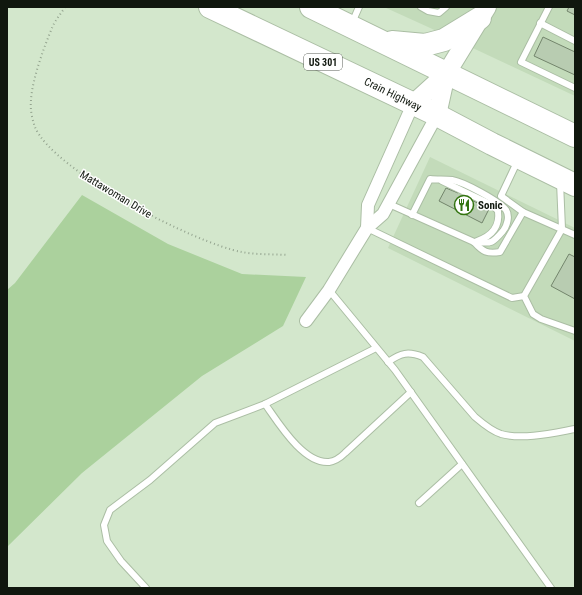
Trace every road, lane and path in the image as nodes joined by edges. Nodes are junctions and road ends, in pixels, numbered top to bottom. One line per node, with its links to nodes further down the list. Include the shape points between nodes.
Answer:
1 (65, 7): 27 (path, Mattawoman Drive, via 52,26 31,100 35,128 46,144 70,166 93,182 157,219 191,235 241,252)
2 (210, 7): 15 (highway, Crain Highway / US 301)
3 (311, 7): 10 (highway)
4 (359, 7): 10 (lane)
5 (421, 7): 6 (lane, via 439,13)
6 (446, 7)
7 (549, 7): 9 (lane)
8 (484, 13): 11 (highway, via 444,40 425,45); 13 (street)
9 (540, 23): 12 (lane); 14 (lane, via 521,62)
10 (351, 27): 11 (highway)
11 (378, 40): 13 (highway)
12 (575, 41)
13 (446, 74): 15 (street); 16 (street); 17 (highway)
14 (575, 88)
15 (413, 104): 16 (highway, Crain Highway / US 301); 23 (street, via 368,205)
16 (437, 115): 18 (highway, Crain Highway / US 301); 20 (street)
17 (575, 136)
18 (519, 157): 19 (highway, Crain Highway / US 301); 21 (lane, via 501,196)
19 (567, 181): 24 (lane)
20 (389, 204): 22 (lane); 23 (street, via 383,214)
21 (523, 212): 24 (lane); 26 (lane, via 500,252 482,250)
22 (412, 215): 26 (lane); 26 (lane, via 430,179 453,180 488,195 506,210 506,227 495,241)
23 (367, 228): 28 (street); 29 (lane, via 512,298)
24 (562, 229): 25 (lane); 29 (lane)
25 (575, 235)
26 (474, 242)
27 (288, 256)
28 (329, 290): 30 (street); 32 (lane)
29 (524, 296): 31 (lane, via 533,314)
30 (306, 321)
31 (575, 331)
32 (376, 348): 33 (lane); 35 (lane)
33 (388, 362): 34 (lane); 36 (lane, via 404,353 423,357 475,417 501,434 540,435)
34 (411, 392): 35 (lane, via 345,453 330,462 320,461 302,450); 37 (lane)
35 (265, 404): 39 (lane, via 214,423 150,480 110,510 104,525 106,541)
36 (575, 429)
37 (462, 464): 38 (lane); 40 (lane)
38 (419, 502)
39 (146, 588)
40 (550, 588)

